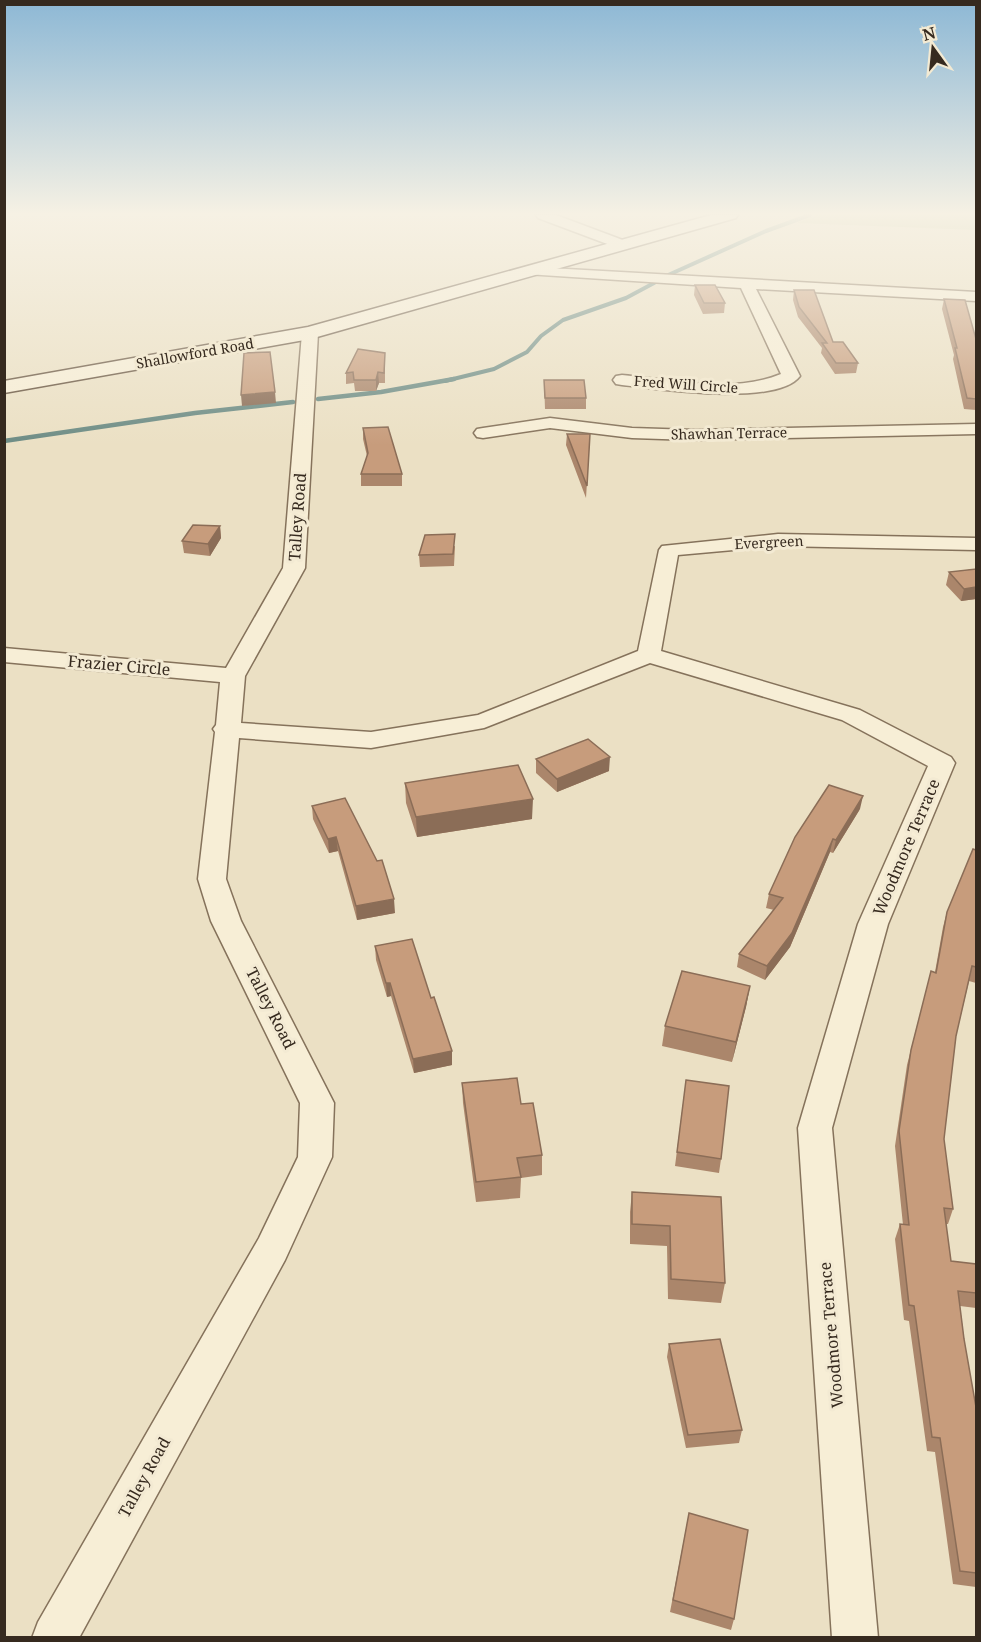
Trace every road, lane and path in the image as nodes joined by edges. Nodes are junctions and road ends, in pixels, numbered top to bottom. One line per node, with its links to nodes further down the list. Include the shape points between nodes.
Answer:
1 (457, 292): 5 (street, Shallowford Road)
2 (750, 292): 6 (street, Fred Will Circle, via 791,376 777,384 737,388)
3 (873, 292): 4 (street)
4 (976, 297)
5 (310, 333): 7 (street, Shallowford Road); 13 (street, Talley Road, via 294,568)
6 (622, 380)
7 (4, 387)
8 (976, 429): 9 (street, Shawhan Terrace, via 693,435 632,433 550,423)
9 (483, 433)
10 (976, 544): 12 (street, Evergreen, via 778,540 669,550)
11 (4, 655): 13 (street, Frazier Circle)
12 (649, 655): 14 (street, via 484,721 371,740); 16 (street, Woodmore Terrace, via 851,715 942,763 873,924 815,1128)
13 (233, 676): 14 (street, Talley Road)
14 (225, 729): 15 (street, Talley Road, via 212,879 226,921 317,1103 315,1157 272,1249)
15 (54, 1638)
16 (855, 1638)

